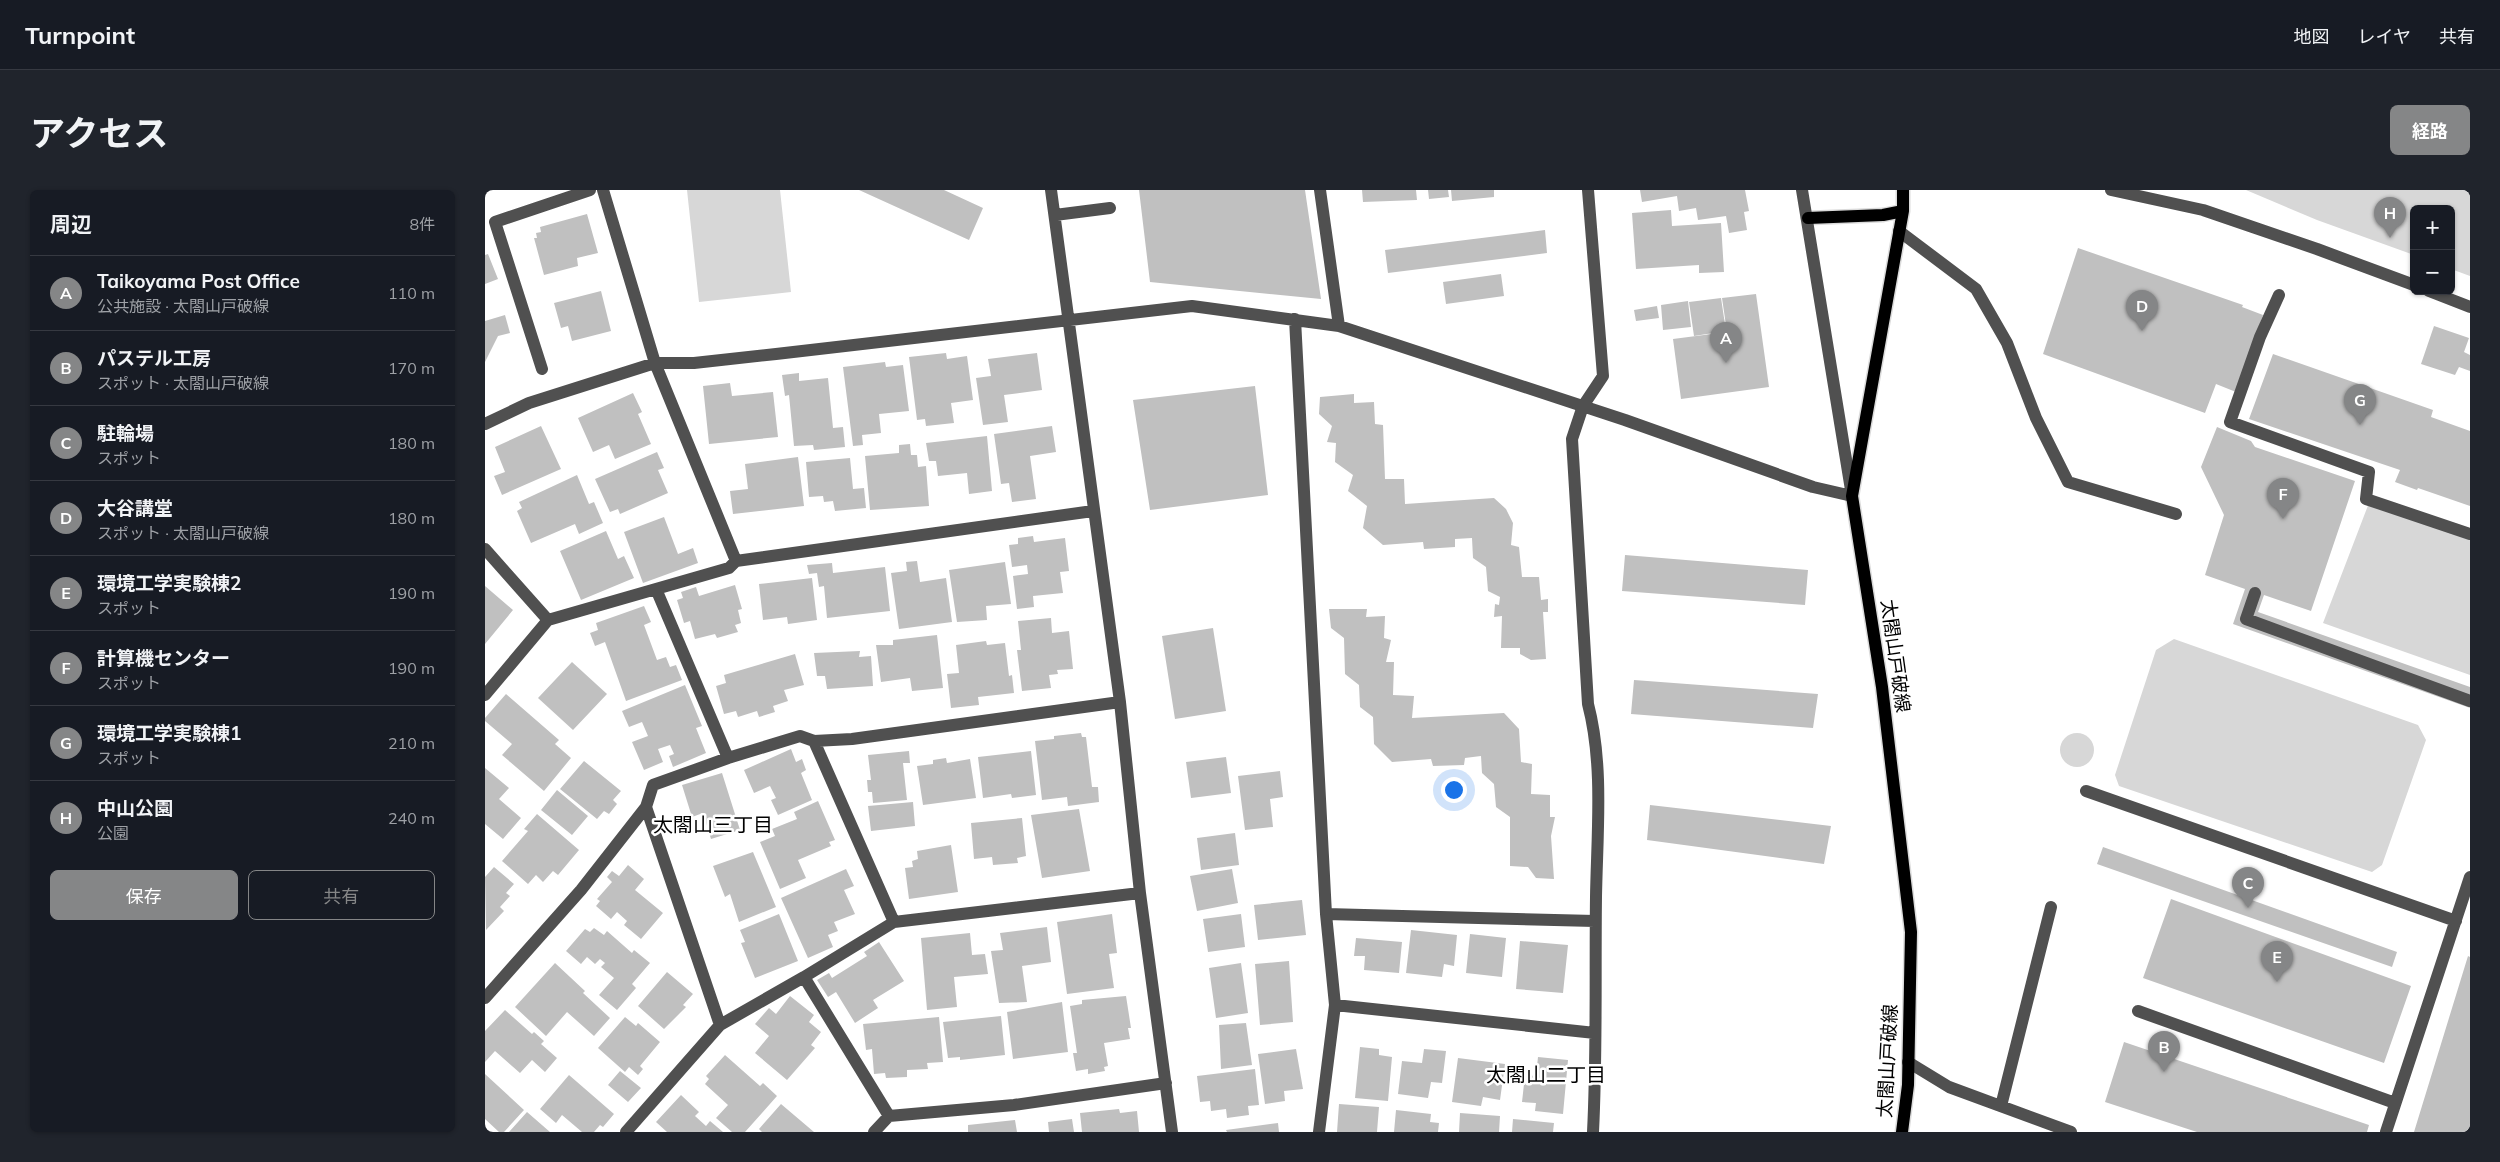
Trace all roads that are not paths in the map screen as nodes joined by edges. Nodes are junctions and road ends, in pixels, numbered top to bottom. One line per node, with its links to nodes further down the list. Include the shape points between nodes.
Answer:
1 (590, 190): 13 (street)
2 (603, 190): 22 (street)
3 (1051, 190): 11 (street)
4 (1320, 190): 21 (street)
5 (1588, 190): 24 (street, via 1603,376)
6 (1802, 190): 12 (street)
7 (1903, 190): 10 (main road, 太閤山戸破線)
8 (2111, 190): 15 (street, via 2203,210)
9 (1110, 208): 11 (street)
10 (1903, 212): 12 (main road, via 1883,216); 14 (main road, 太閤山戸破線)
11 (1055, 215): 19 (street)
12 (1808, 218): 26 (street)
13 (490, 223): 23 (street)
14 (1899, 231): 26 (main road, 太閤山戸破線); 28 (street, via 1976,289 2007,343 2036,418 2068,482)
15 (2410, 284)
16 (2279, 295): 29 (street, via 2260,337 2230,422 2369,472 2365,499)
17 (2439, 295): 18 (street)
18 (2470, 307)
19 (1070, 319): 20 (street, via 1192,306); 22 (street, via 939,337 694,363); 27 (street)
20 (1295, 320): 21 (street); 45 (street)
21 (1339, 326): 24 (street)
22 (655, 363): 25 (street, via 529,403); 31 (street)
23 (542, 369)
24 (1583, 406): 26 (street, via 1813,487); 46 (street, via 1572,439 1588,704 1593,724 1597,789)
25 (485, 424)
26 (1852, 496): 55 (main road, 太閤山戸破線, via 1882,687 1911,932)
27 (1093, 511): 31 (street); 37 (street)
28 (2176, 514)
29 (2470, 534)
30 (485, 549): 34 (street)
31 (737, 561): 32 (street, via 729,568)
32 (657, 589): 34 (street); 39 (street)
33 (2255, 592): 36 (street, via 2246,619)
34 (548, 620): 35 (street)
35 (485, 695)
36 (2470, 701)
37 (1120, 702): 38 (street, via 852,739); 43 (street)
38 (814, 741): 39 (street, via 800,736); 47 (street)
39 (728, 758): 41 (street, via 653,785)
40 (2086, 791): 48 (street)
41 (646, 807): 50 (street, via 581,890); 53 (street)
42 (2470, 877): 48 (street)
43 (1140, 893): 47 (street); 56 (street)
44 (2051, 907): 58 (street)
45 (1326, 914): 46 (street); 51 (street)
46 (1595, 920): 54 (street)
47 (894, 922): 49 (street)
48 (2456, 922): 57 (street)
49 (804, 977): 53 (street); 59 (street)
50 (485, 998)
51 (1335, 1006): 54 (street); 64 (street)
52 (2137, 1011): 57 (street)
53 (720, 1025): 61 (street)
54 (1595, 1033): 65 (street)
55 (1908, 1062): 58 (street, via 1949,1087); 66 (main road, 太閤山戸破線)
56 (1166, 1083): 59 (street, via 1014,1105); 63 (street)
57 (2395, 1103): 68 (street)
58 (2001, 1106): 60 (street)
59 (889, 1116): 62 (street)
60 (2044, 1127): 67 (street)
61 (625, 1132)
62 (874, 1132)
63 (1172, 1132)
64 (1319, 1132)
65 (1593, 1132)
66 (1902, 1132)
67 (2071, 1132)
68 (2386, 1132)

